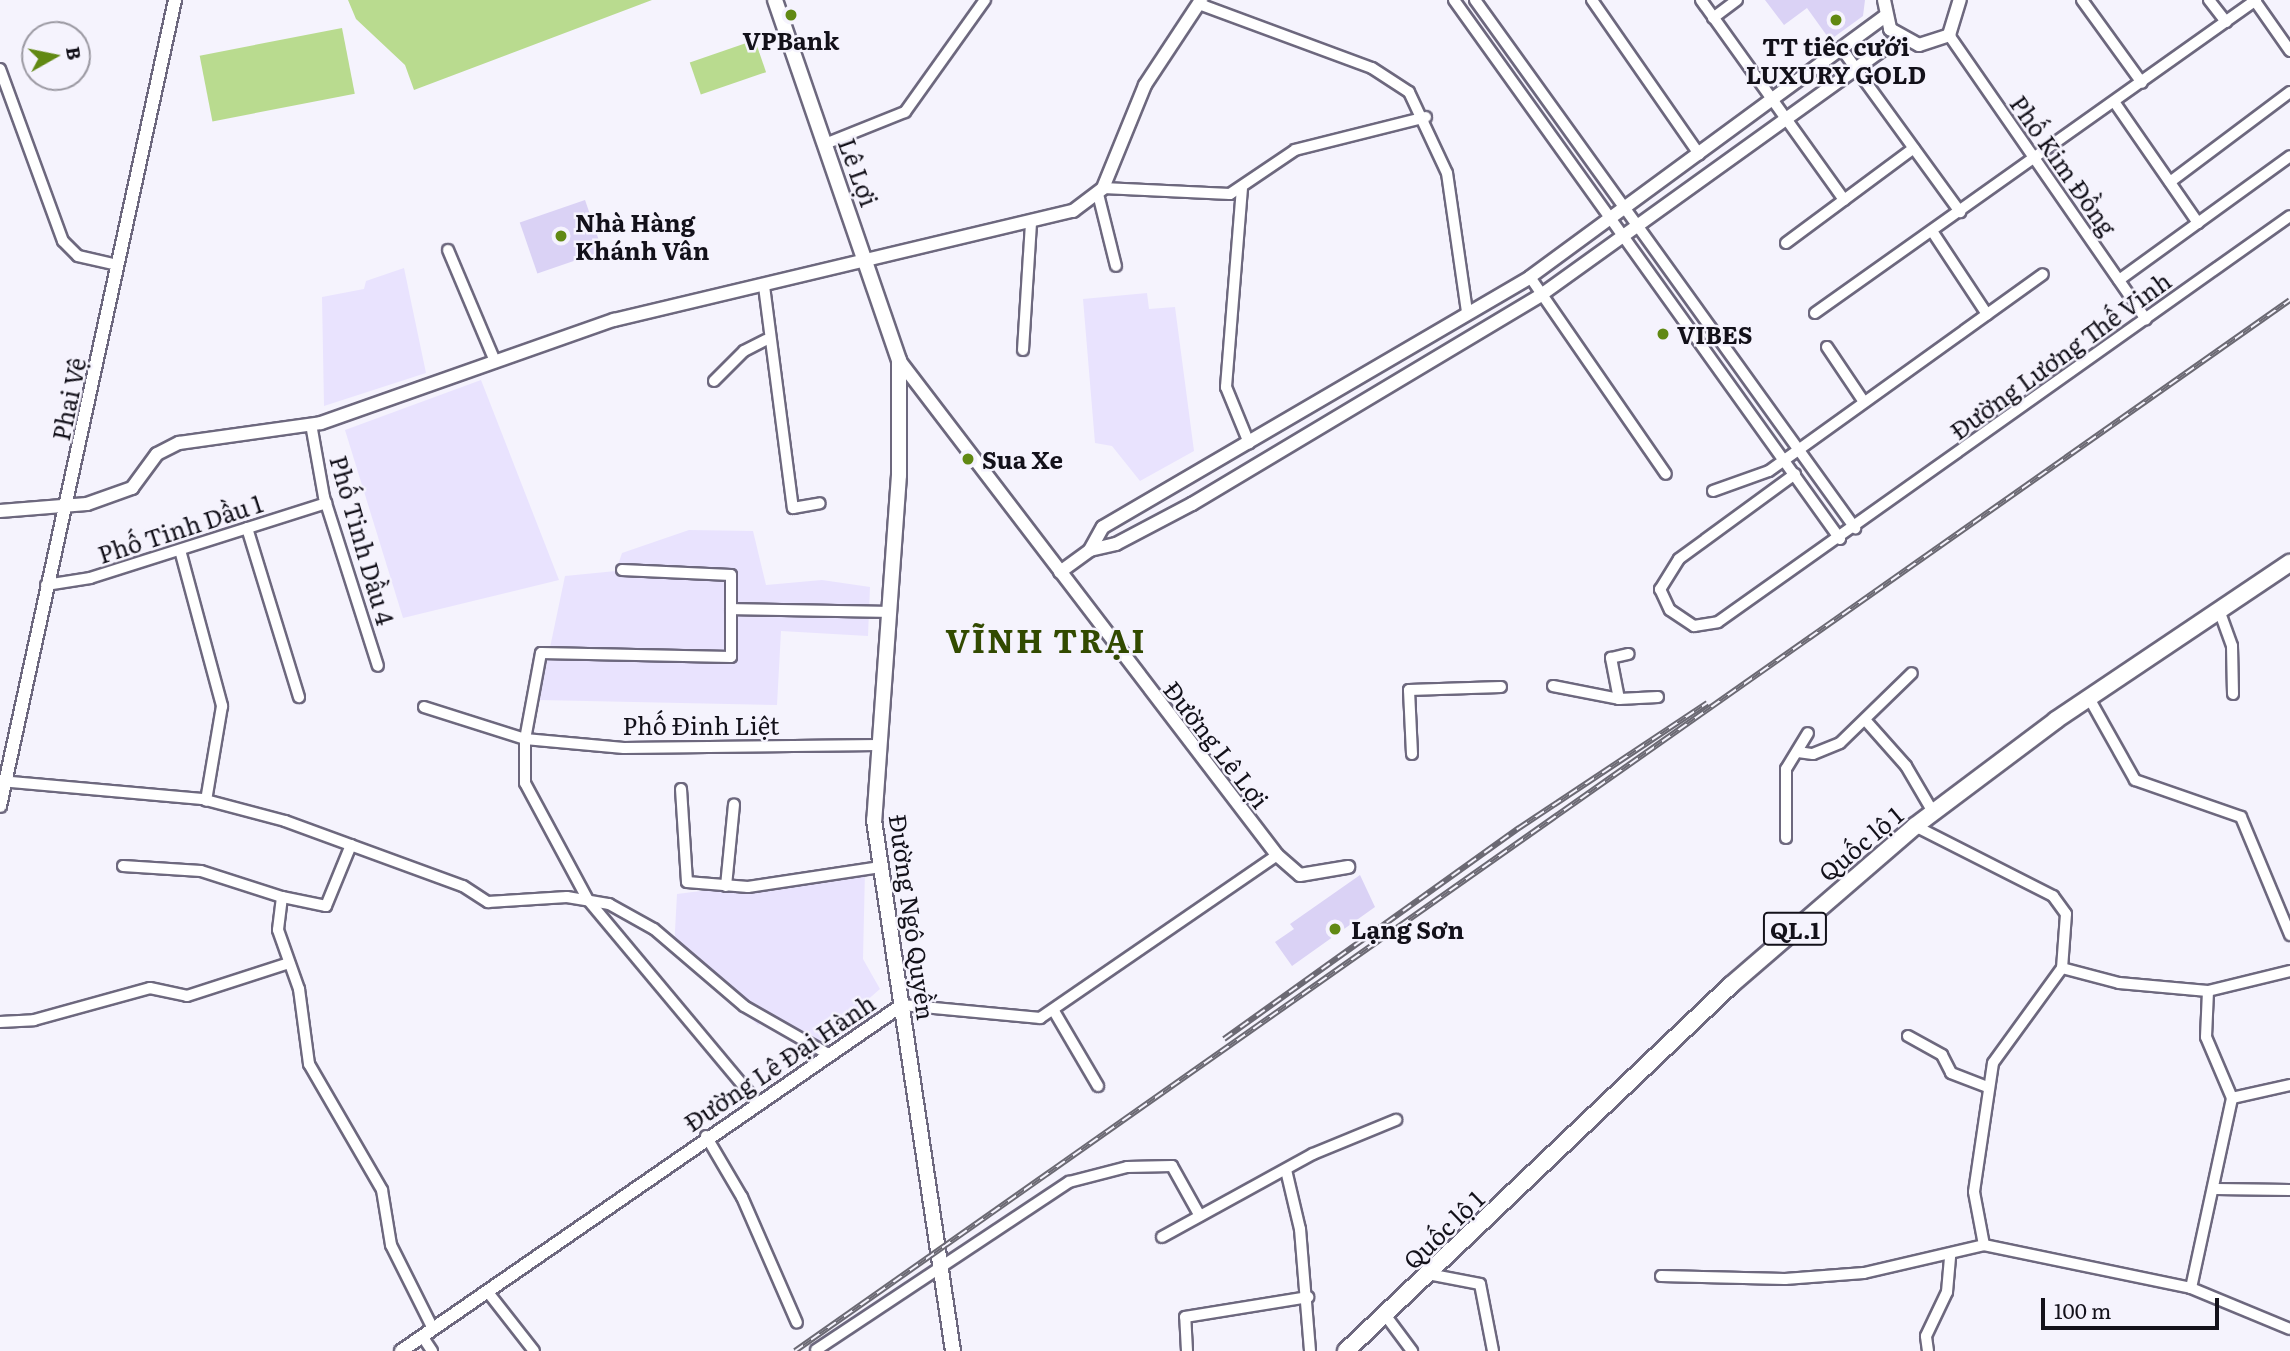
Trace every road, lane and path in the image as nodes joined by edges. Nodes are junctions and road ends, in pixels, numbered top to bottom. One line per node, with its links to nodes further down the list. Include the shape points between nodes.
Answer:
1 (174, 0): 52 (street, Phai Vệ)
2 (775, 0): 30 (main road, Lê Lợi)
3 (985, 0): 30 (street, via 905,112)
4 (1454, 0): 43 (street)
5 (1475, 0): 40 (street)
6 (1592, 0): 32 (street)
7 (1701, 0): 15 (street)
8 (1737, 0): 15 (street)
9 (1884, 0): 16 (street)
10 (1960, 0): 18 (street)
11 (2082, 0): 24 (street)
12 (2209, 0): 17 (street)
13 (2255, 0): 17 (street); 21 (street)
14 (1200, 2): 28 (street, via 1394,79); 38 (street, via 1145,85)
15 (1713, 18): 26 (street)
16 (1884, 18): 19 (street); 20 (street)
17 (2226, 22): 24 (street)
18 (1949, 35): 19 (street, via 1919,45); 34 (street, Phố Kim Đồng)
19 (1899, 37): 22 (street)
20 (1841, 48): 22 (street); 26 (street)
21 (2290, 51)
22 (1855, 68): 29 (street); 31 (street)
23 (0, 69): 52 (street, via 63,242 78,256)
24 (2142, 83): 27 (street)
25 (2290, 92): 36 (street)
26 (1773, 100): 29 (street); 32 (street)
27 (2115, 103): 34 (street); 36 (street)
28 (1426, 117): 37 (street, via 1316,142); 60 (street, via 1447,173)
29 (1786, 118): 35 (street); 39 (street)
30 (825, 144): 51 (main road, Lê Lợi)
31 (1914, 148): 39 (street); 41 (street)
32 (1699, 154): 35 (street); 40 (street)
33 (2290, 156): 45 (street)
34 (2035, 161): 41 (street); 56 (street, Phố Kim Đồng)
35 (1714, 173): 46 (street)
36 (2170, 182): 45 (street)
37 (1242, 188): 38 (street, via 1210,196); 77 (street, via 1226,387)
38 (1101, 191): 44 (street, via 1073,212); 53 (street)
39 (1844, 200): 49 (street)
40 (1623, 209): 43 (street); 46 (street)
41 (1960, 212): 47 (street)
42 (2290, 216): 64 (street, Đường Lương Thế Vinh)
43 (1609, 221): 48 (street); 55 (street)
44 (1031, 222): 51 (street); 69 (street)
45 (2198, 223): 56 (street)
46 (1636, 227): 48 (street); 59 (street)
47 (1932, 231): 61 (street); 62 (street)
48 (1621, 239): 58 (street); 65 (street)
49 (1786, 243)
50 (448, 250): 71 (street)
51 (867, 257): 57 (street); 70 (main road, Lê Lợi)
52 (118, 265): 86 (street, Phai Vệ)
53 (1116, 266)
54 (2043, 274): 62 (street)
55 (1530, 276): 58 (street); 60 (street)
56 (2119, 280): 64 (street, Phố Kim Đồng)
57 (764, 286): 67 (street); 71 (street, via 614,320)
58 (1541, 295): 66 (street); 80 (street)
59 (1698, 309): 65 (street); 78 (street)
60 (1467, 311): 63 (street)
61 (1815, 313)
62 (1987, 314): 73 (street)
63 (1455, 319): 66 (street); 74 (street)
64 (2146, 319): 90 (street, Đường Lương Thế Vinh)
65 (1683, 321): 79 (street)
66 (1465, 338): 76 (street)
67 (766, 340): 72 (street, via 744,351); 85 (street, via 793,508)
68 (1826, 347): 73 (street)
69 (1023, 350)
70 (899, 360): 96 (street, Đường Lê Lợi); 100 (main road, Đường Ngô Quyền, via 899,475)
71 (495, 361): 75 (street)
72 (714, 381)
73 (1864, 402): 78 (street)
74 (1294, 415): 76 (street); 77 (street)
75 (311, 424): 84 (street, Phố Tinh Dầu 4); 86 (street, via 179,443 157,454 132,488 87,504)
76 (1307, 435): 87 (street)
77 (1249, 443): 82 (street)
78 (1799, 449): 79 (street); 90 (street)
79 (1784, 459): 81 (street); 83 (street)
80 (1666, 474)
81 (1795, 474): 91 (street); 91 (street, Đường Lương Thế Vinh, via 1679,559 1663,580 1661,596 1670,610 1694,626 1718,622)
82 (1179, 485): 87 (street); 93 (street, via 1103,527)
83 (1713, 491)
84 (326, 503): 89 (street, Phố Tinh Dầu 1); 102 (street, Phố Tinh Dầu 4)
85 (820, 503)
86 (67, 504): 88 (street); 97 (street, Phai Vệ)
87 (1192, 504): 93 (street, via 1116,544)
88 (0, 511)
89 (247, 528): 92 (street, Phố Tinh Dầu 1); 107 (street)
90 (1855, 528): 91 (street, Đường Lương Thế Vinh)
91 (1840, 539)
92 (180, 550): 97 (street, Phố Tinh Dầu 1); 120 (street, via 222,720)
93 (1090, 550): 96 (street)
94 (2290, 563): 99 (highway, Quốc lộ 1 / QL.1)
95 (622, 570): 98 (street, via 731,575)
96 (1060, 572): 127 (street, Đường Lê Lợi)
97 (46, 585): 118 (street, Phai Vệ)
98 (731, 609): 100 (street); 114 (street, via 733,649 721,662 541,653)
99 (2219, 610): 106 (street, via 2232,646); 109 (highway, Quốc lộ 1 / QL.1)
100 (888, 612): 115 (main road, Đường Ngô Quyền)
101 (1629, 654): 110 (street, via 1611,658)
102 (378, 666)
103 (1912, 673): 112 (street)
104 (1553, 686): 110 (street)
105 (1502, 687): 117 (street, via 1409,690)
106 (2233, 694)
107 (299, 697)
108 (1658, 697): 110 (street)
109 (2089, 698): 123 (highway, Quốc lộ 1 / QL.1); 134 (street, via 2135,780 2241,817)
110 (1619, 699)
111 (424, 707): 114 (street, Phố Đinh Liệt)
112 (1867, 722): 116 (street, via 1832,747); 123 (street, via 1906,766)
113 (1808, 733): 116 (street)
114 (525, 739): 115 (street, Phố Đinh Liệt, via 624,748); 133 (street, via 525,783 533,808)
115 (878, 745): 129 (main road, Đường Ngô Quyền, via 874,821)
116 (1798, 751): 125 (street, via 1786,769)
117 (1412, 754)
118 (3, 781): 120 (street); 122 (street, Phai Vệ)
119 (681, 789): 131 (street, via 684,879)
120 (206, 801): 126 (street)
121 (734, 804): 131 (street)
122 (0, 806)
123 (1933, 812): 124 (highway, Quốc lộ 1 / QL.1)
124 (1916, 826): 136 (street, via 2061,904 2067,925); 159 (highway, Quốc lộ 1 / QL.1, via 1731,985)
125 (1786, 838)
126 (351, 845): 132 (street, via 327,906); 133 (street, via 488,902)
127 (1277, 855): 130 (street, Đường Lê Lợi, via 1300,875); 140 (street, Đường Lê Đại Hành)
128 (123, 866): 132 (street, via 201,871)
129 (881, 867): 131 (street); 139 (main road, Đường Ngô Quyền)
130 (1348, 867)
131 (726, 886)
132 (282, 897): 135 (street, via 278,930)
133 (588, 900): 143 (street, via 654,929 744,1006); 148 (street)
134 (2290, 935)
135 (286, 964): 141 (street, via 187,996 150,988 34,1020); 167 (street, via 299,989 309,1064 382,1190 391,1245)
136 (2062, 968): 138 (street, via 2119,984); 146 (street, via 2002,1046)
137 (2290, 971): 138 (street)
138 (2208, 991): 147 (street, via 2206,1037)
139 (901, 1005): 140 (street, Đường Lê Đại Hành, via 1018,1019); 143 (street, Đường Lê Đại Hành); 158 (main road, Đường Ngô Quyền)
140 (1054, 1011): 145 (street)
141 (0, 1022)
142 (1908, 1036): 146 (street, via 1941,1055 1951,1073)
143 (828, 1054): 148 (street, Đường Lê Đại Hành)
144 (2290, 1085): 147 (street)
145 (1098, 1086)
146 (1988, 1087): 156 (street, via 1974,1192)
147 (2232, 1098): 152 (street)
148 (755, 1101): 150 (street, Đường Lê Đại Hành)
149 (1396, 1120): 151 (street)
150 (706, 1136): 162 (street, Đường Lê Đại Hành); 165 (street, via 742,1197)
151 (1286, 1170): 154 (street); 163 (street)
152 (2216, 1188): 153 (street); 161 (street)
153 (2290, 1190)
154 (1200, 1216): 155 (street); 158 (street, via 1172,1166 1128,1167 1069,1182)
155 (1162, 1237)
156 (1984, 1245): 157 (street); 161 (street)
157 (1950, 1255): 160 (street, via 1864,1273 1785,1279); 178 (street, via 1947,1292 1926,1336)
158 (940, 1263): 168 (street); 172 (main road, Đường Ngô Quyền)
159 (1428, 1274): 164 (highway, Quốc lộ 1 / QL.1); 177 (street, via 1480,1284)
160 (1661, 1276)
161 (2191, 1288): 166 (street)
162 (487, 1291): 167 (street, Đường Lê Đại Hành); 171 (street)
163 (1308, 1297): 173 (street, via 1185,1317); 174 (street)
164 (1386, 1316): 175 (highway, Quốc lộ 1 / QL.1); 176 (street)
165 (797, 1322)
166 (2290, 1329)
167 (428, 1332): 169 (street, Đường Lê Đại Hành); 170 (street)
168 (816, 1350)
169 (401, 1351)
170 (432, 1351)
171 (534, 1351)
172 (953, 1351)
173 (1187, 1351)
174 (1310, 1351)
175 (1346, 1351)
176 (1412, 1351)
177 (1493, 1351)
178 (1928, 1351)

